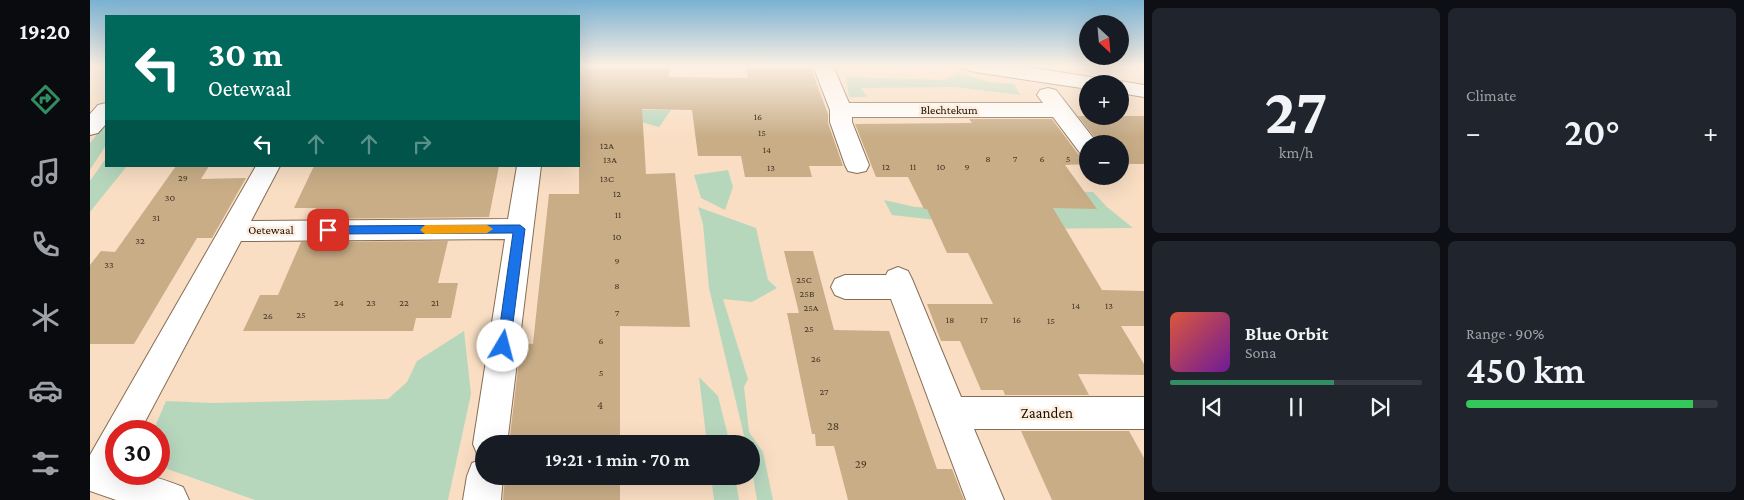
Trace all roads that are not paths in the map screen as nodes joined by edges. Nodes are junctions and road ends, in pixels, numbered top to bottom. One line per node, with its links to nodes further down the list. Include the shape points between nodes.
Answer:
1 (833, 89): 3 (street)
2 (1045, 89): 4 (street)
3 (841, 110): 4 (street, Blechtekum); 8 (street, via 841,122)
4 (1058, 110): 7 (street)
5 (105, 111): 6 (street)
6 (90, 128)
7 (1079, 135)
8 (857, 165)
9 (267, 167): 12 (street, Oetewaal)
10 (529, 167): 11 (street)
11 (520, 229): 12 (street, Oetewaal); 17 (street)
12 (232, 231): 16 (street, Oetewaal)
13 (845, 287): 14 (street, via 900,283)
14 (951, 413): 15 (street, Zaanden); 23 (street)
15 (1144, 413)
16 (128, 420)
17 (491, 435)
18 (105, 458): 19 (street)
19 (94, 475): 21 (street)
20 (484, 485): 22 (street)
21 (170, 500)
22 (482, 500)
23 (985, 500)

